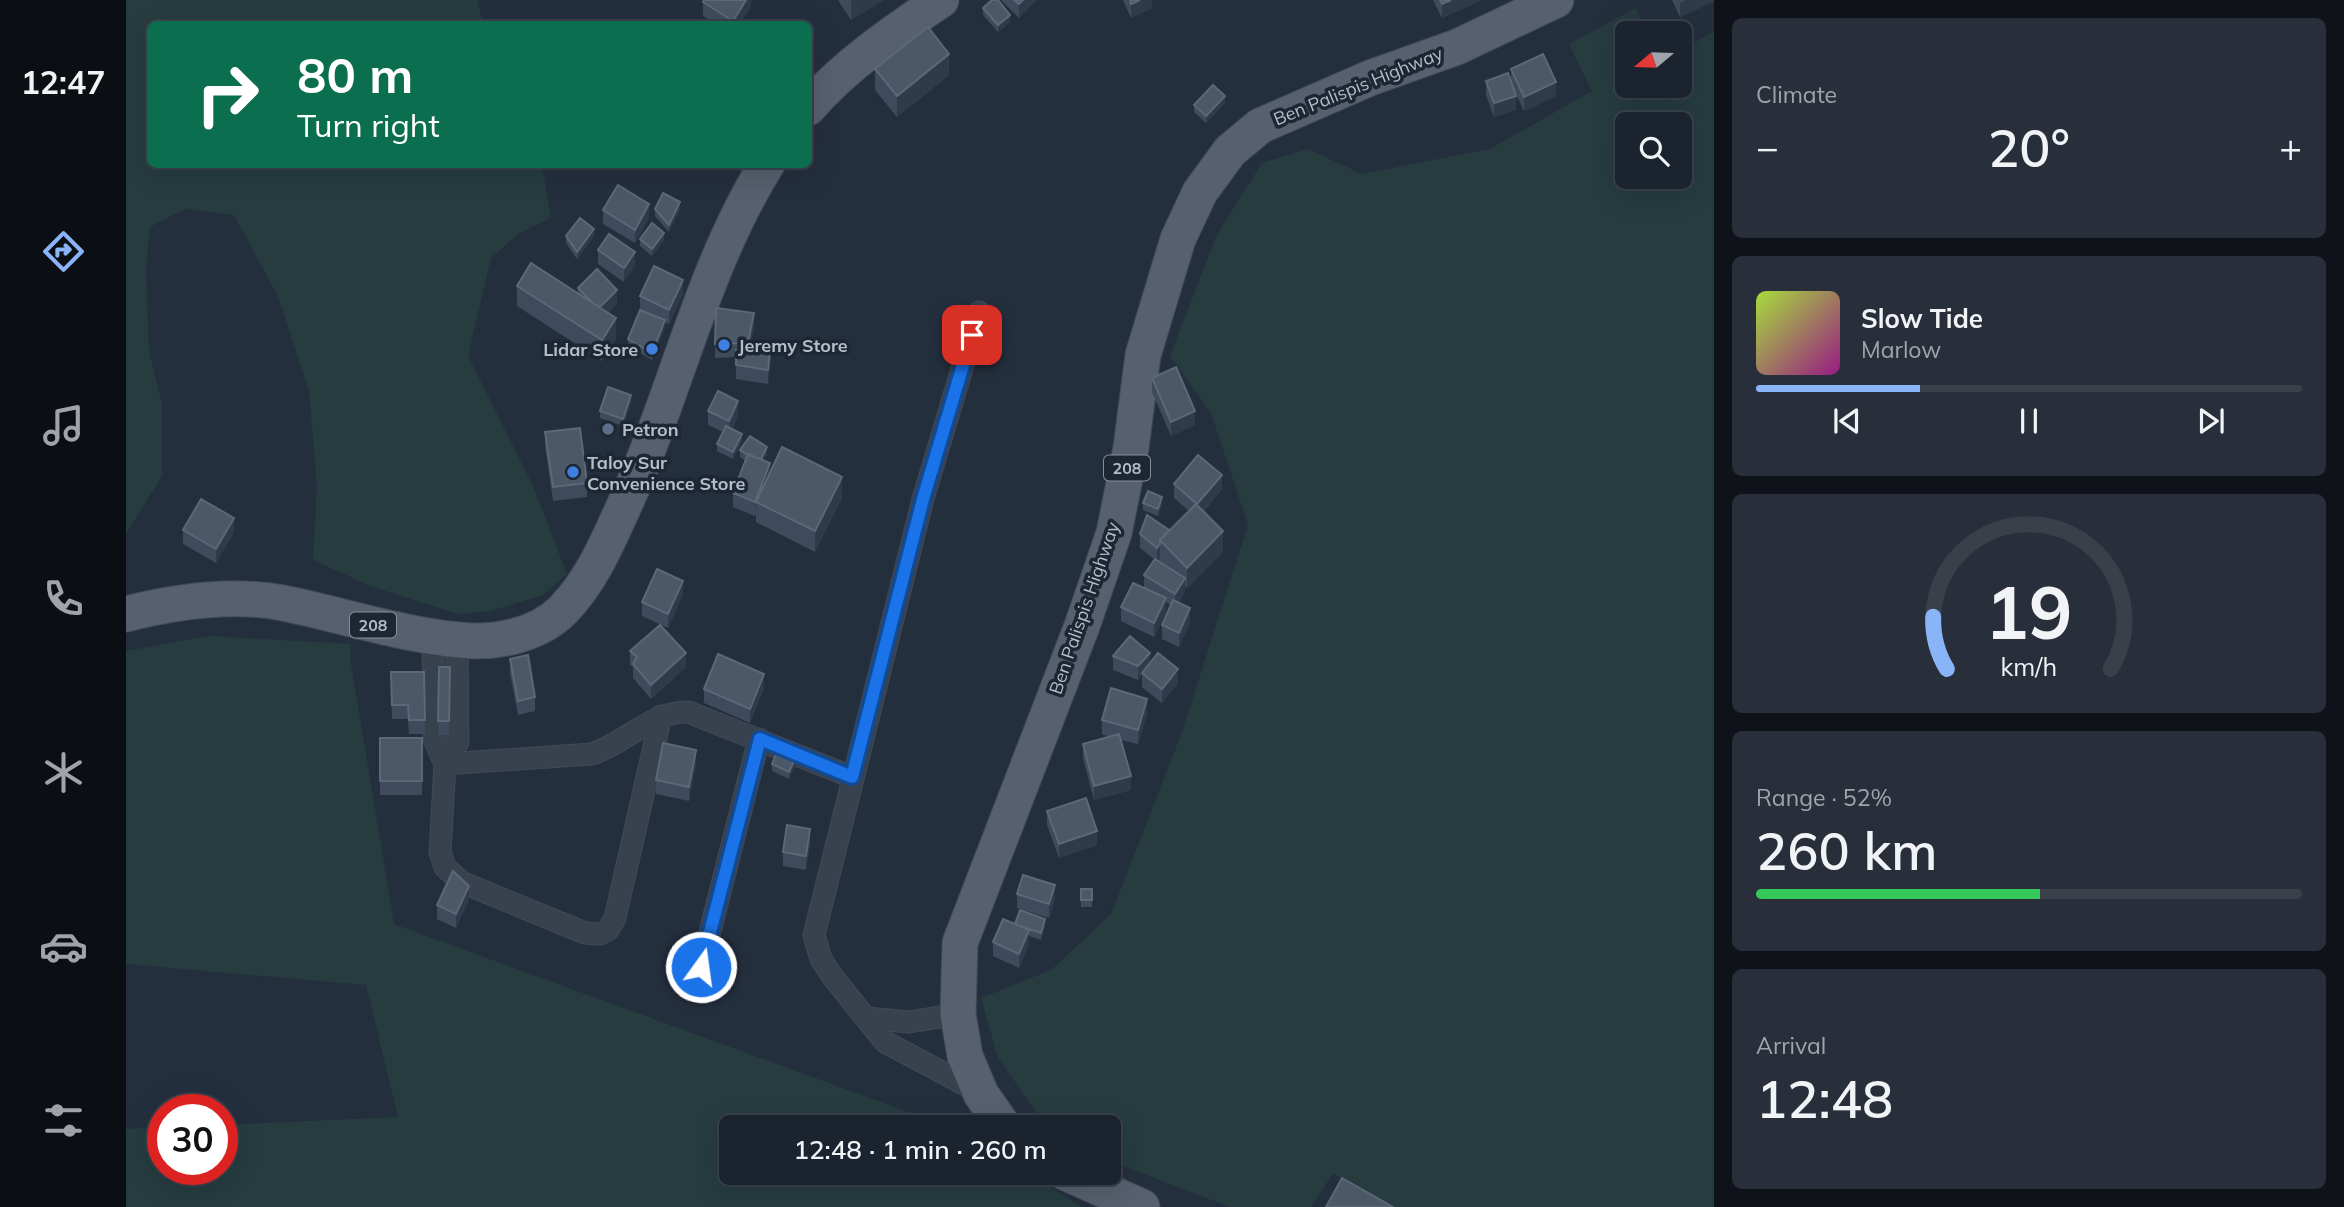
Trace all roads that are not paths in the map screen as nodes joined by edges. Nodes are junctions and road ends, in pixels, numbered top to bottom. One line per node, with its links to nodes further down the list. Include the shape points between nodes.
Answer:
1 (941, 0): 3 (main road, via 866,55)
2 (1556, 0): 13 (main road, Ben Palispis Highway / 208, via 1457,47 1370,78 1260,126 1230,151 1200,192 1178,239 1143,355 1114,533 960,943)
3 (812, 103)
4 (765, 168): 7 (main road, 208, via 729,232 648,455 595,569 562,611 535,629 511,638)
5 (979, 312): 11 (street, via 923,499)
6 (126, 614): 7 (main road, 208, via 168,603 228,598 281,603)
7 (445, 638): 10 (street, via 434,739)
8 (661, 716): 9 (street, via 688,712); 10 (street, via 592,754); 10 (street, via 615,918 600,934 573,929 450,875 440,852)
9 (760, 739): 11 (street); 12 (street)
10 (445, 762)
11 (852, 777): 14 (street, via 814,935 821,959)
12 (701, 967)
13 (958, 1014): 14 (street, via 909,1022); 15 (main road, Ben Palispis Highway / 208, via 965,1056)
14 (866, 1018): 15 (street, via 885,1042)
15 (981, 1094): 16 (main road, Ben Palispis Highway / 208)
16 (996, 1115)
17 (1093, 1185): 18 (main road)
18 (1142, 1207)

